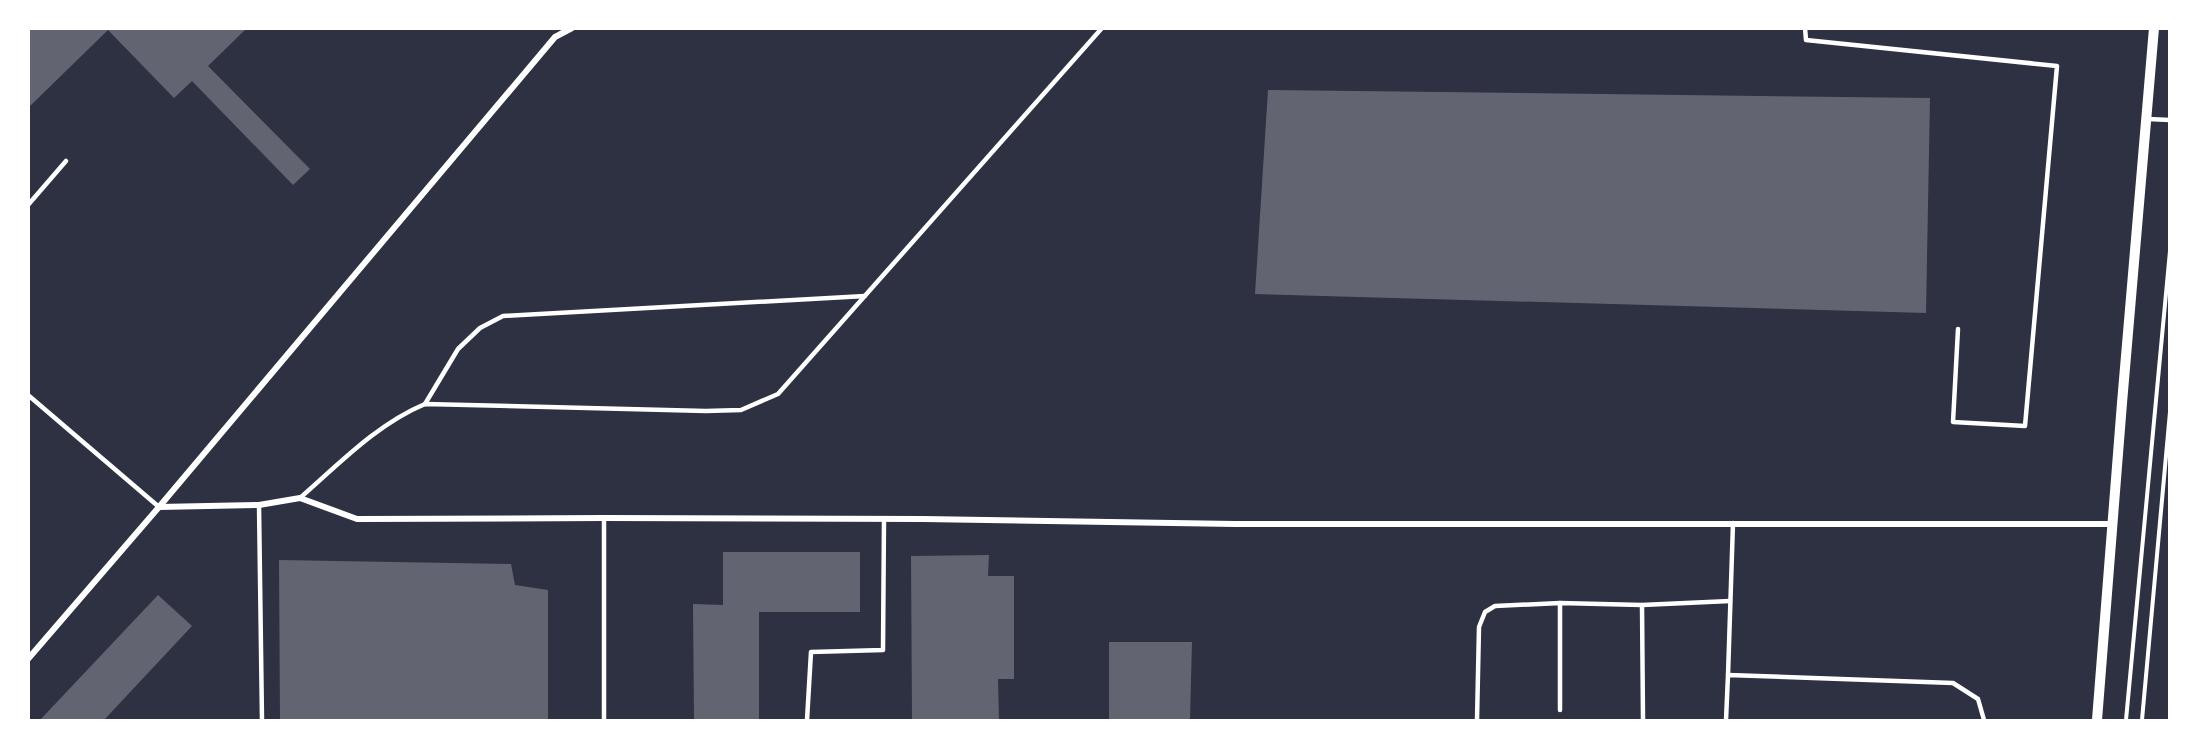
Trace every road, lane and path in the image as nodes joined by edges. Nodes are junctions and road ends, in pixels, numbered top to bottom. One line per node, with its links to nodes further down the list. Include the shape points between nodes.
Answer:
1 (572, 28): 17 (street, via 555,37)
2 (1102, 28): 10 (lane)
3 (1805, 28): 11 (lane, via 1806,40 2057,66 2025,426 1953,422)
4 (2154, 28): 5 (street)
5 (2145, 119): 6 (lane); 21 (street)
6 (2169, 120)
7 (66, 160): 8 (lane)
8 (28, 205)
9 (2169, 251): 36 (path)
10 (865, 296): 13 (lane, via 503,316 480,328 458,349); 13 (lane, via 778,394 741,410)
11 (1958, 329)
12 (28, 395): 17 (lane)
13 (425, 404): 15 (lane, via 405,412 378,431)
14 (2169, 412): 37 (path)
15 (300, 498): 16 (street); 18 (street, via 357,519)
16 (259, 505): 17 (street); 28 (lane)
17 (159, 507): 25 (street)
18 (604, 518): 19 (street); 29 (lane)
19 (885, 519): 20 (street, via 1235,524); 30 (lane, via 883,650 812,652)
20 (1733, 523): 21 (street); 22 (lane)
21 (2113, 525): 35 (street)
22 (1730, 601): 24 (lane); 26 (lane)
23 (1560, 603): 24 (lane); 27 (lane); 31 (lane, via 1495,606 1485,612 1479,627)
24 (1642, 605): 32 (lane)
25 (28, 659)
26 (1728, 675): 33 (lane); 34 (lane, via 1953,683 1978,699)
27 (1560, 710)
28 (262, 720)
29 (604, 720)
30 (807, 720)
31 (1477, 720)
32 (1643, 720)
33 (1726, 720)
34 (1984, 720)
35 (2097, 720)
36 (2126, 720)
37 (2142, 720)

